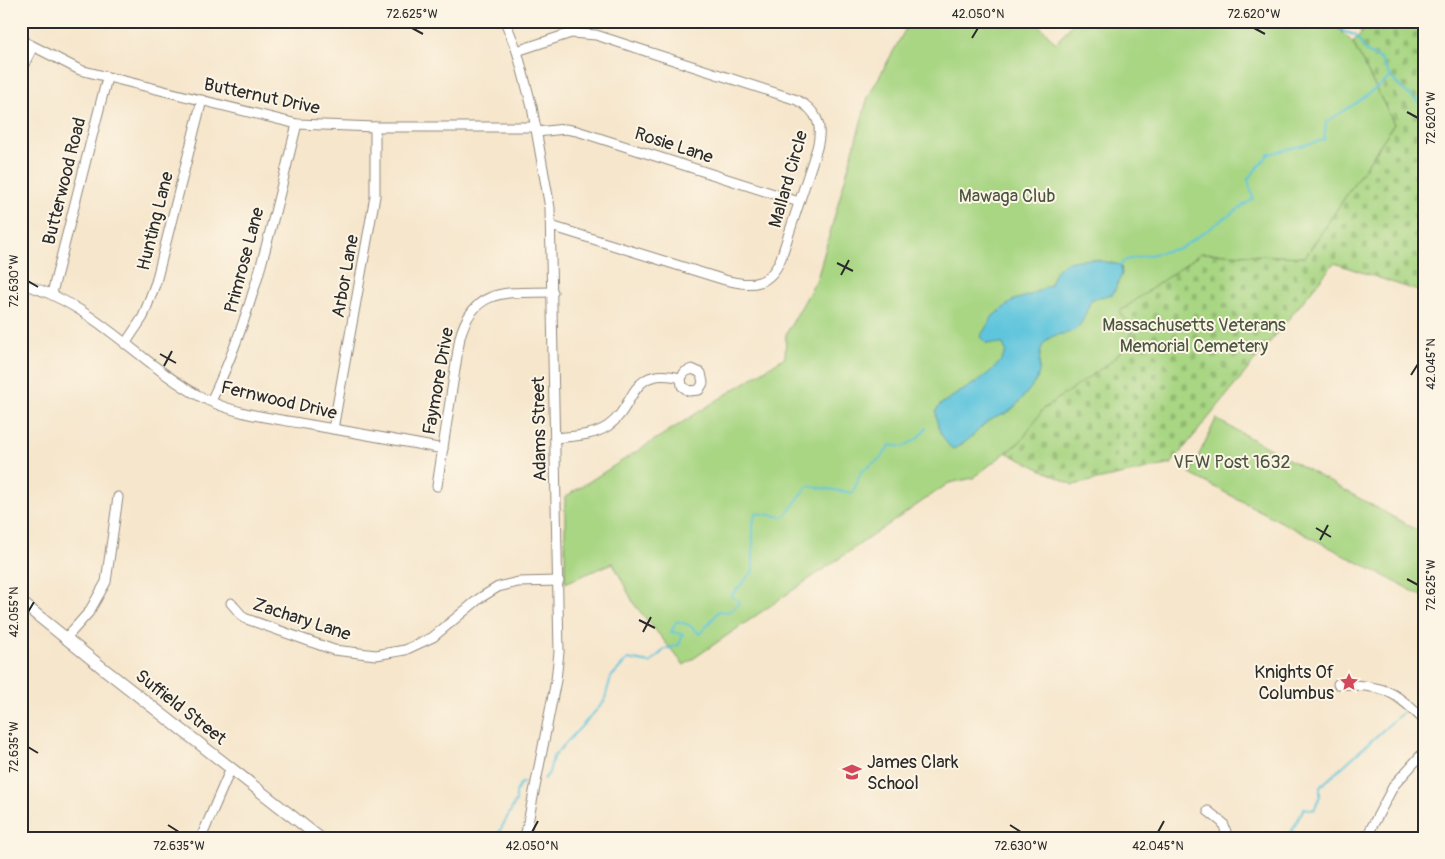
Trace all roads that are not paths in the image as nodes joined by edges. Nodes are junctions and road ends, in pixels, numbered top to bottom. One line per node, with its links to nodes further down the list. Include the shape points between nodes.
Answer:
1 (505, 21): 4 (street, Adams Street)
2 (21, 40): 3 (street, Butternut Drive)
3 (33, 47): 5 (street); 6 (street, Butternut Drive, via 80,70)
4 (516, 51): 10 (street, Adams Street); 11 (street, Mallard Circle, via 568,34 588,33 803,103 815,114 820,132)
5 (21, 70)
6 (107, 78): 7 (street, Butternut Drive); 15 (street, Butterwood Road)
7 (202, 100): 8 (street, Butternut Drive); 16 (street, Hunting Lane, via 156,282 143,317)
8 (297, 124): 9 (street, Butternut Drive); 18 (street, Primrose Lane, via 247,314)
9 (375, 127): 10 (street, Butternut Drive); 19 (street, Arbor Lane, via 375,196)
10 (536, 130): 11 (street, Rosie Lane, via 577,131); 12 (street, Adams Street)
11 (799, 202): 12 (street, Mallard Circle, via 776,268 768,278 752,284 726,280)
12 (551, 226): 14 (street, Adams Street)
13 (21, 284): 15 (street, Fernwood Drive)
14 (553, 292): 20 (street, Adams Street); 21 (street, Faymore Drive, via 496,295 482,300 471,310 460,337)
15 (52, 293): 16 (street, Fernwood Drive)
16 (125, 344): 18 (street, Fernwood Drive)
17 (681, 378): 20 (street, via 660,376 646,380 634,389 619,415 608,426 593,433)
18 (211, 402): 19 (street, Fernwood Drive)
19 (333, 429): 21 (street, Fernwood Drive)
20 (556, 438): 24 (street, Adams Street)
21 (443, 449): 22 (street, Faymore Drive)
22 (437, 486)
23 (118, 497): 27 (street, via 106,582 90,612)
24 (559, 581): 26 (street, Zachary Lane, via 518,582 498,587 433,637 405,650 376,655 334,650 244,618); 35 (street, Adams Street, via 556,680)
25 (21, 602): 27 (main road, Suffield Street)
26 (231, 603)
27 (66, 638): 31 (main road, Suffield Street)
28 (1338, 684): 29 (street, via 1383,688 1401,697)
29 (1424, 720)
30 (1424, 752): 37 (street, via 1394,785)
31 (231, 768): 33 (street); 34 (main road, Suffield Street)
32 (1208, 811): 36 (street, via 1223,824)
33 (202, 838)
34 (320, 838)
35 (525, 838)
36 (1228, 838)
37 (1366, 838)

